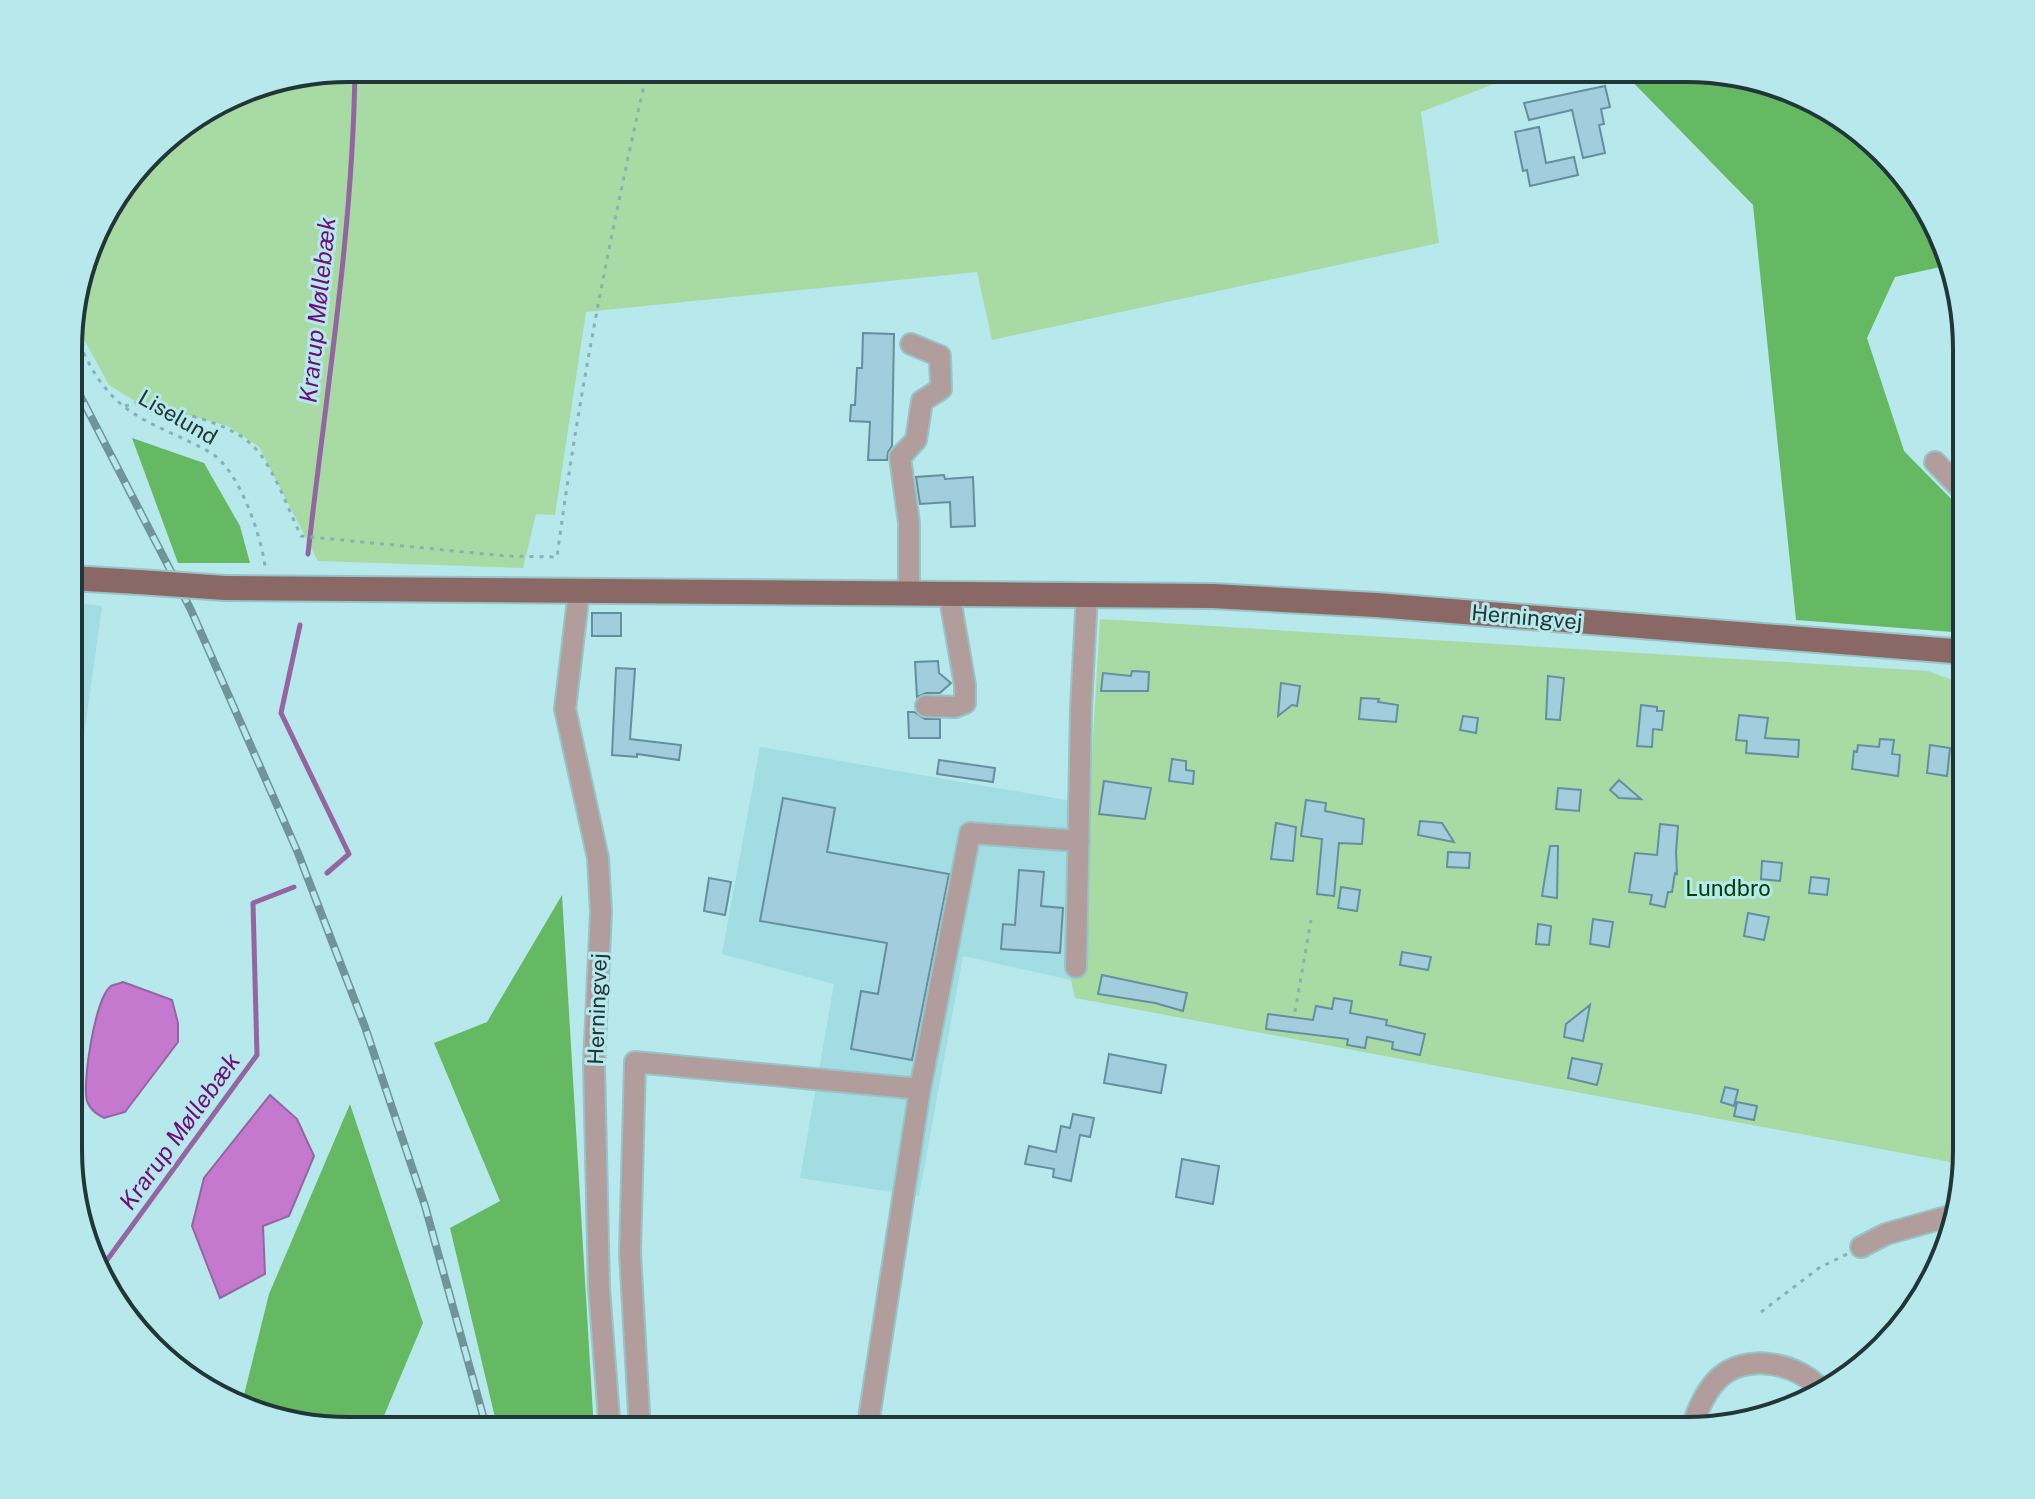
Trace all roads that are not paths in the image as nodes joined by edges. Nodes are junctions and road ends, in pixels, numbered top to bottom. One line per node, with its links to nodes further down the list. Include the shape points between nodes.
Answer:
1 (911, 344): 6 (street, via 940,356 941,389 922,401 916,440 900,457 909,523)
2 (1935, 462): 3 (street)
3 (1952, 480)
4 (82, 579): 5 (main road, Herningvej, bridge, via 225,588)
5 (579, 591): 6 (main road, Herningvej); 17 (street, Herningvej, via 565,709 598,858 601,912 594,1064 599,1288)
6 (909, 593): 7 (main road, Herningvej)
7 (949, 593): 8 (main road, Herningvej); 10 (street, via 965,703)
8 (1087, 594): 9 (main road, Herningvej, via 1376,605); 11 (street)
9 (1952, 651)
10 (926, 706)
11 (1079, 841): 12 (street); 13 (street, via 970,833)
12 (1076, 967)
13 (920, 1089): 18 (street, via 635,1062 630,1253); 19 (street)
14 (1944, 1218): 15 (street)
15 (1861, 1247)
16 (1814, 1383): 20 (street, via 1778,1364 1729,1370 1700,1403)
17 (609, 1416)
18 (639, 1416)
19 (869, 1416)
20 (1696, 1416)

